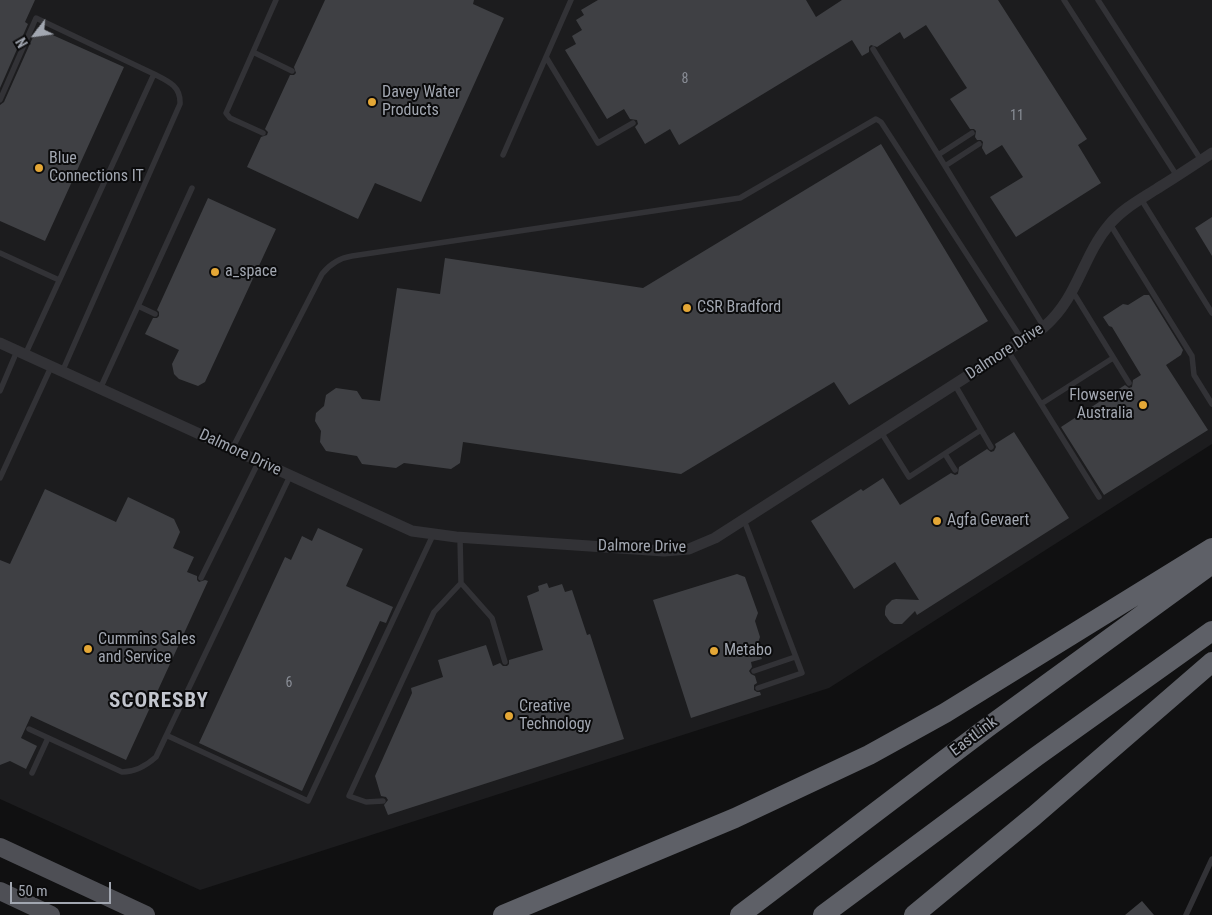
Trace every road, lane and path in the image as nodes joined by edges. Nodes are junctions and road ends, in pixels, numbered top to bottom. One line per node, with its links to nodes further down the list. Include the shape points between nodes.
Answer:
1 (276, 0): 6 (lane)
2 (571, 0): 7 (lane)
3 (1064, 0): 20 (lane)
4 (1098, 0): 18 (lane)
5 (873, 49): 17 (lane)
6 (253, 52): 8 (lane); 12 (lane, via 226,113)
7 (546, 57): 11 (lane, via 598,143); 16 (lane)
8 (292, 71)
9 (154, 74): 10 (lane, via 36,18); 25 (lane); 37 (lane, via 174,85 180,104)
10 (0, 100)
11 (633, 123)
12 (263, 133)
13 (972, 133): 17 (lane)
14 (979, 144): 19 (lane)
15 (1212, 153): 18 (street, Dalmore Drive)
16 (503, 155)
17 (938, 155): 19 (lane)
18 (1201, 160): 20 (street, Dalmore Drive)
19 (945, 166): 30 (lane)
20 (1177, 176): 22 (street, Dalmore Drive)
21 (192, 188): 27 (lane)
22 (1141, 199): 23 (street, Dalmore Drive); 28 (lane)
23 (1110, 224): 26 (street, Dalmore Drive, via 1097,241); 43 (lane, via 1192,356 1194,375)
24 (0, 253): 25 (lane)
25 (59, 280): 34 (lane)
26 (1073, 292): 30 (street, Dalmore Drive, via 1063,308); 35 (lane)
27 (138, 306): 29 (lane); 40 (lane)
28 (1212, 313)
29 (154, 314)
30 (1044, 327): 31 (street, Dalmore Drive)
31 (1023, 342): 33 (street, Dalmore Drive); 47 (lane, via 881,122 876,119 740,198 339,260 322,274)
32 (0, 344): 34 (street, Dalmore Drive)
33 (1008, 351): 39 (street, Dalmore Drive); 42 (lane)
34 (21, 353): 36 (street, Dalmore Drive); 41 (lane)
35 (1113, 358): 38 (lane); 42 (lane)
36 (51, 366): 37 (street, Dalmore Drive); 52 (lane)
37 (62, 372): 40 (street, Dalmore Drive)
38 (1129, 383)
39 (955, 385): 44 (lane); 45 (street, Dalmore Drive)
40 (100, 389): 47 (street, Dalmore Drive)
41 (0, 391)
42 (1041, 404): 53 (lane)
43 (1212, 404)
44 (981, 430): 46 (lane); 48 (lane)
45 (881, 432): 48 (lane, via 909,477); 54 (street, Dalmore Drive)
46 (991, 447)
47 (232, 449): 49 (street, Dalmore Drive)
48 (945, 454): 50 (lane)
49 (259, 461): 51 (street, Dalmore Drive); 59 (lane)
50 (955, 470)
51 (290, 476): 55 (street, Dalmore Drive, via 405,528); 68 (lane)
52 (0, 478)
53 (1099, 497)
54 (744, 520): 56 (street, Dalmore Drive, via 706,543 682,551); 62 (lane)
55 (433, 535): 56 (street, Dalmore Drive); 68 (lane, via 308,801)
56 (460, 538): 60 (lane)
57 (1212, 548): 77 (highway, via 945,713 869,756 742,815)
58 (1212, 564): 78 (highway, EastLink, via 988,727)
59 (201, 578)
60 (461, 583): 63 (lane, via 492,618); 71 (lane, via 434,612 349,796 366,802)
61 (1212, 631): 79 (highway, via 1036,756)
62 (795, 656): 65 (lane); 66 (lane, via 802,673)
63 (505, 662)
64 (1212, 662): 80 (highway)
65 (754, 671)
66 (758, 688)
67 (29, 729): 69 (lane)
68 (168, 736): 69 (lane, via 151,762 129,772 114,770)
69 (48, 738): 70 (lane)
70 (32, 773)
71 (383, 801)
72 (0, 848): 76 (main road)
73 (1212, 859): 81 (lane)
74 (0, 892): 75 (main road)
75 (51, 915)
76 (146, 915)
77 (503, 915)
78 (740, 915)
79 (823, 915)
80 (914, 915)
81 (1186, 915)

